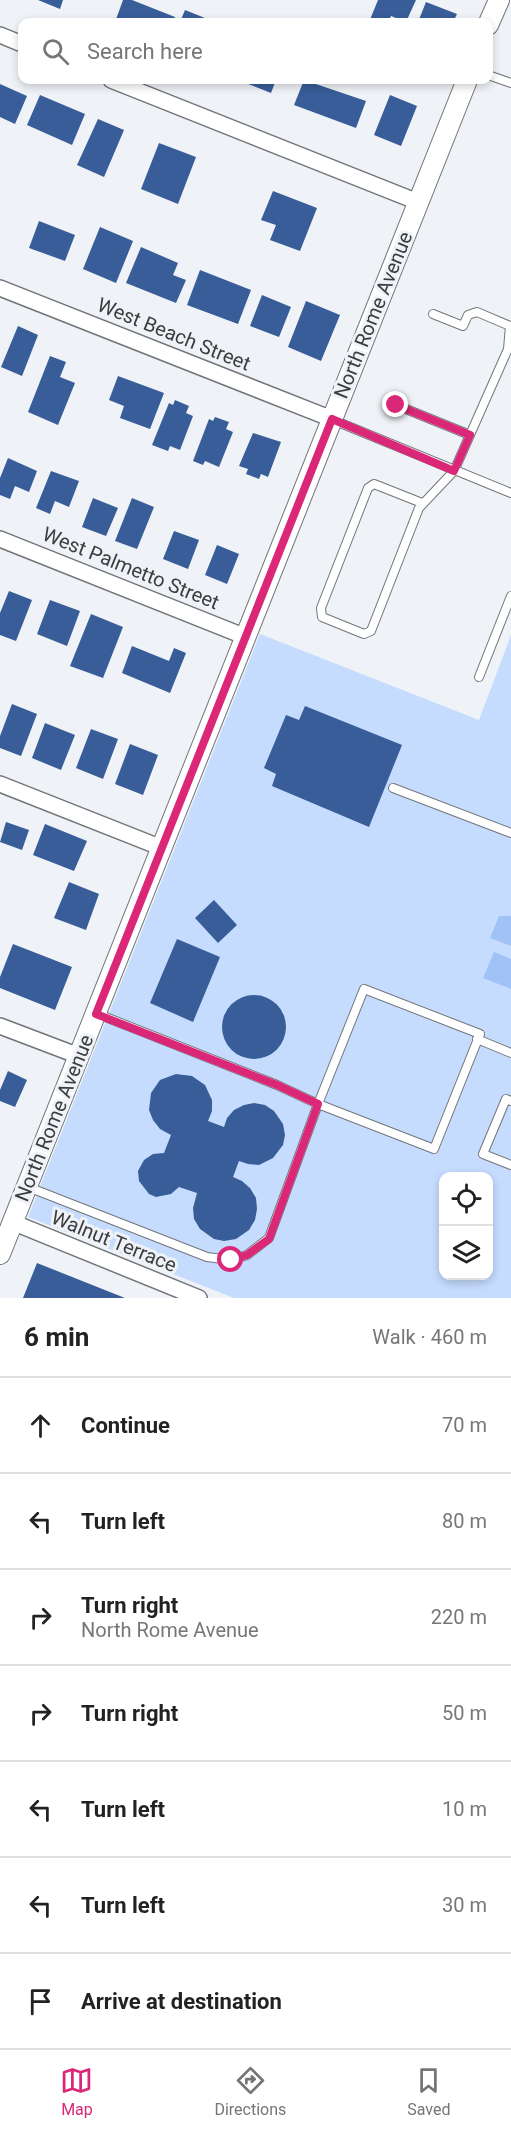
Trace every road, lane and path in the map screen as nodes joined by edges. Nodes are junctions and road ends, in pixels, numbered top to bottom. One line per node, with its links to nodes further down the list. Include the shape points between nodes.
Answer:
1 (499, 0): 2 (street)
2 (492, 18)
3 (0, 35): 4 (street)
4 (18, 42)
5 (493, 76): 6 (lane)
6 (511, 83)
7 (121, 84): 9 (street)
8 (465, 84): 9 (street, North Rome Avenue)
9 (418, 202): 15 (street, North Rome Avenue)
10 (0, 288): 15 (street, West Beach Street)
11 (433, 314): 12 (lane, via 463,326 468,315 477,312)
12 (510, 326): 13 (lane)
13 (509, 350): 16 (lane)
14 (396, 405): 16 (lane)
15 (332, 419): 17 (lane); 22 (street, North Rome Avenue)
16 (470, 435): 17 (lane)
17 (454, 471): 18 (lane); 19 (lane)
18 (511, 493)
19 (422, 503): 19 (lane, via 371,631 364,634 322,617 321,608 368,488 374,484)
20 (0, 539): 22 (street, West Palmetto Street)
21 (511, 596): 23 (lane)
22 (246, 637): 27 (street, North Rome Avenue)
23 (479, 677)
24 (0, 784): 27 (street)
25 (393, 788): 26 (lane)
26 (511, 833)
27 (162, 848): 28 (street, North Rome Avenue)
28 (96, 1014): 32 (street, North Rome Avenue); 34 (lane)
29 (0, 1026): 32 (street)
30 (477, 1039): 31 (lane); 34 (lane, via 434,1149); 34 (lane, via 480,1034 364,989)
31 (511, 1053)
32 (79, 1056): 36 (street, North Rome Avenue)
33 (511, 1101): 35 (lane, via 506,1099 483,1154)
34 (318, 1104): 36 (lane, via 269,1239 247,1255 231,1260 207,1257)
35 (511, 1165)
36 (27, 1186): 37 (street, North Rome Avenue)
37 (12, 1222): 38 (street, North Rome Avenue); 39 (street, Walnut Terrace)
38 (0, 1254)
39 (199, 1298)

